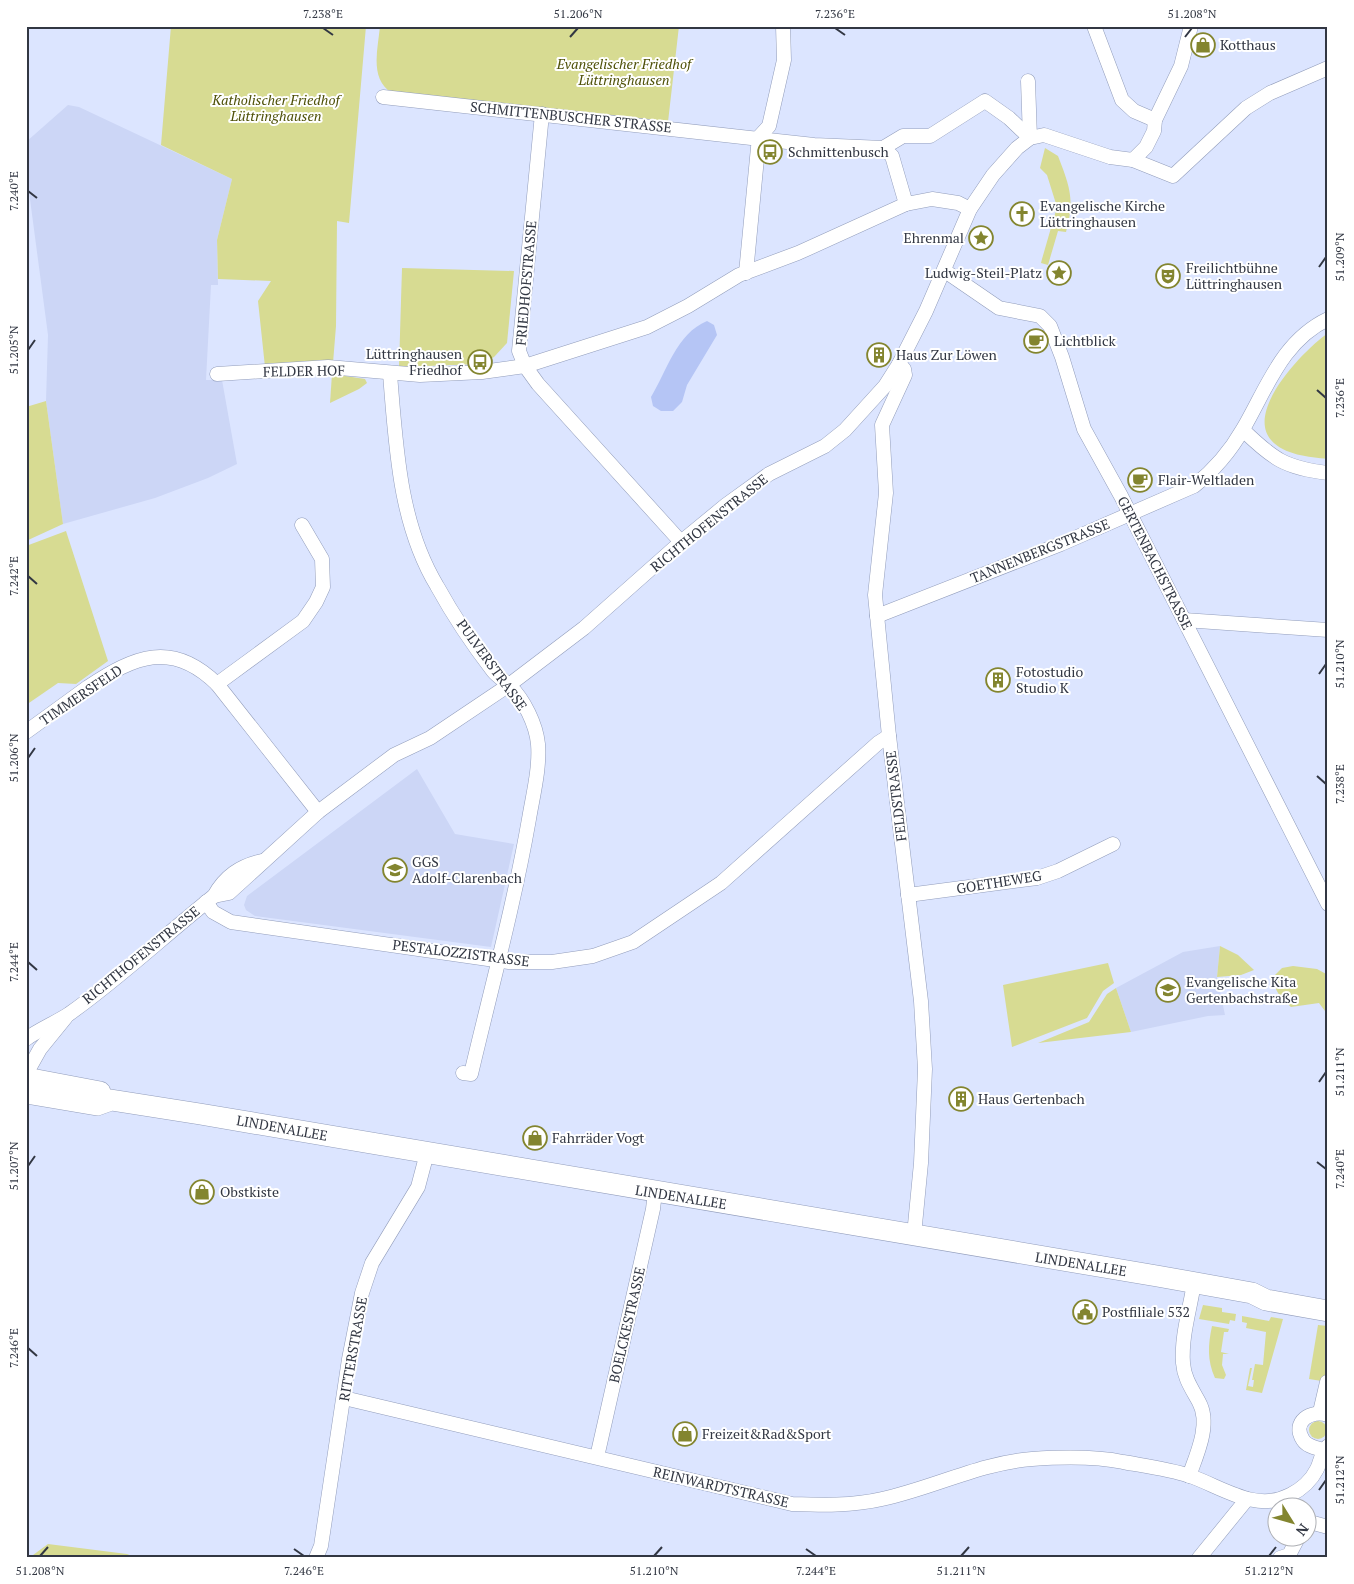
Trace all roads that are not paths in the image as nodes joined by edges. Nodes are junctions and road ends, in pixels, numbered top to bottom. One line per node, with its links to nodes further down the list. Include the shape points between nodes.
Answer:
1 (782, 26): 10 (street, via 784,60 769,126)
2 (1094, 26): 8 (street, via 1122,100 1134,111)
3 (1191, 26): 8 (street, via 1176,80)
4 (1328, 68): 12 (street, via 1270,93 1246,108 1173,176)
5 (1028, 81): 9 (street)
6 (383, 97): 7 (street, SCHMITTENBUSCHER STRASSE)
7 (542, 114): 10 (street, SCHMITTENBUSCHER STRASSE); 19 (street, FRIEDHOFSTRASSE, via 519,351)
8 (1155, 120): 12 (street, via 1154,131 1146,147)
9 (1030, 138): 11 (street, via 985,101 930,136 903,136); 12 (street, via 1044,135 1110,157); 14 (street, RICHTHOFENSTRASSE, via 993,175)
10 (758, 144): 11 (street, SCHMITTENBUSCHER STRASSE); 16 (street)
11 (884, 148): 13 (street, via 892,156)
12 (1133, 160)
13 (906, 204): 14 (street, FELDER HOF, via 932,199 958,203); 16 (street, FELDER HOF)
14 (970, 209): 15 (street, RICHTHOFENSTRASSE)
15 (945, 271): 18 (street, RICHTHOFENSTRASSE); 24 (street, GERTENBACHSTRASSE, via 999,308 1040,316 1050,326 1084,429)
16 (746, 273): 19 (street, FELDER HOF, via 646,327)
17 (1328, 319): 22 (street, TANNENBERGSTRASSE, via 1317,324 1272,372)
18 (899, 364): 26 (street, RICHTHOFENSTRASSE, via 845,430 825,446 758,482); 27 (street, FELDSTRASSE, via 905,376 882,425 886,493 875,595)
19 (525, 366): 21 (street, FELDER HOF, via 482,372); 26 (street, FRIEDHOFSTRASSE)
20 (217, 374): 21 (street, FELDER HOF, via 328,367)
21 (390, 374): 31 (street, PULVERSTRASSE, via 400,474 413,535 421,556 437,587 495,674)
22 (1243, 430): 23 (street, via 1266,452 1286,465); 24 (street, TANNENBERGSTRASSE, via 1207,475 1194,486)
23 (1328, 473)
24 (1129, 514): 27 (street, TANNENBERGSTRASSE); 28 (street, GERTENBACHSTRASSE)
25 (302, 525): 30 (street, via 322,559 323,588 316,602 303,621)
26 (681, 542): 31 (street, RICHTHOFENSTRASSE, via 584,628)
27 (877, 616): 33 (street, FELDSTRASSE)
28 (1184, 620): 29 (street); 38 (street, GERTENBACHSTRASSE)
29 (1328, 630)
30 (217, 684): 32 (street, TIMMERSFELD, via 184,660 152,656 135,660 114,670); 34 (street, TIMMERSFELD)
31 (509, 685): 34 (street, RICHTHOFENSTRASSE, via 430,738 394,755); 39 (street, PULVERSTRASSE, via 530,718 538,744 526,833)
32 (26, 732)
33 (889, 736): 36 (street, FELDSTRASSE); 39 (street, PESTALOZZISTRASSE, via 735,871 633,942 593,956 552,962)
34 (318, 812): 37 (street, RICHTHOFENSTRASSE, via 262,861 244,865 222,883)
35 (1113, 844): 36 (street, GOETHEWEG, via 1037,878)
36 (908, 895): 49 (street, FELDSTRASSE, via 921,1001 926,1083)
37 (210, 899): 39 (street, PESTALOZZISTRASSE, via 213,912 231,922); 40 (street, RICHTHOFENSTRASSE)
38 (1328, 904)
39 (498, 960): 42 (street, PULVERSTRASSE, via 471,1074)
40 (68, 1015): 41 (street, RICHTHOFENSTRASSE); 43 (street, RICHTHOFENSTRASSE, via 40,1049)
41 (26, 1039)
42 (463, 1073)
43 (26, 1074)
44 (26, 1078): 46 (main road, LINDENALLEE, via 100,1092)
45 (26, 1093): 46 (main road, LINDENALLEE, via 97,1105)
46 (111, 1100): 47 (main road, LINDENALLEE)
47 (427, 1153): 48 (main road, LINDENALLEE); 55 (street, RITTERSTRASSE, via 418,1187 372,1263 354,1323)
48 (655, 1192): 49 (main road, LINDENALLEE); 58 (street, BOELCKESTRASSE)
49 (914, 1235): 50 (main road, LINDENALLEE)
50 (1194, 1283): 51 (main road, LINDENALLEE); 59 (street, via 1183,1363 1186,1380 1200,1404 1204,1419)
51 (1252, 1293): 52 (main road, LINDENALLEE, via 1269,1291); 53 (main road, LINDENALLEE, via 1266,1300)
52 (1328, 1297)
53 (1328, 1311)
54 (1327, 1382): 56 (street, REINWARDTSTRASSE)
55 (344, 1398): 58 (street, REINWARDTSTRASSE); 64 (street, RITTERSTRASSE, via 321,1546)
56 (1324, 1413): 57 (street, REINWARDTSTRASSE, via 1312,1413 1306,1417 1300,1432 1308,1445)
57 (1326, 1449): 60 (street, REINWARDTSTRASSE, via 1309,1483)
58 (597, 1457): 59 (street, REINWARDTSTRASSE, via 792,1504 853,1504 884,1499 980,1468 1030,1459 1072,1457 1120,1461)
59 (1189, 1476): 61 (street, REINWARDTSTRASSE)
60 (1297, 1496)
61 (1246, 1499): 62 (street, REINWARDTSTRASSE); 65 (street)
62 (1266, 1502)
63 (1294, 1546): 66 (street, via 1289,1555)
64 (316, 1558)
65 (1199, 1558)
66 (1281, 1558)

